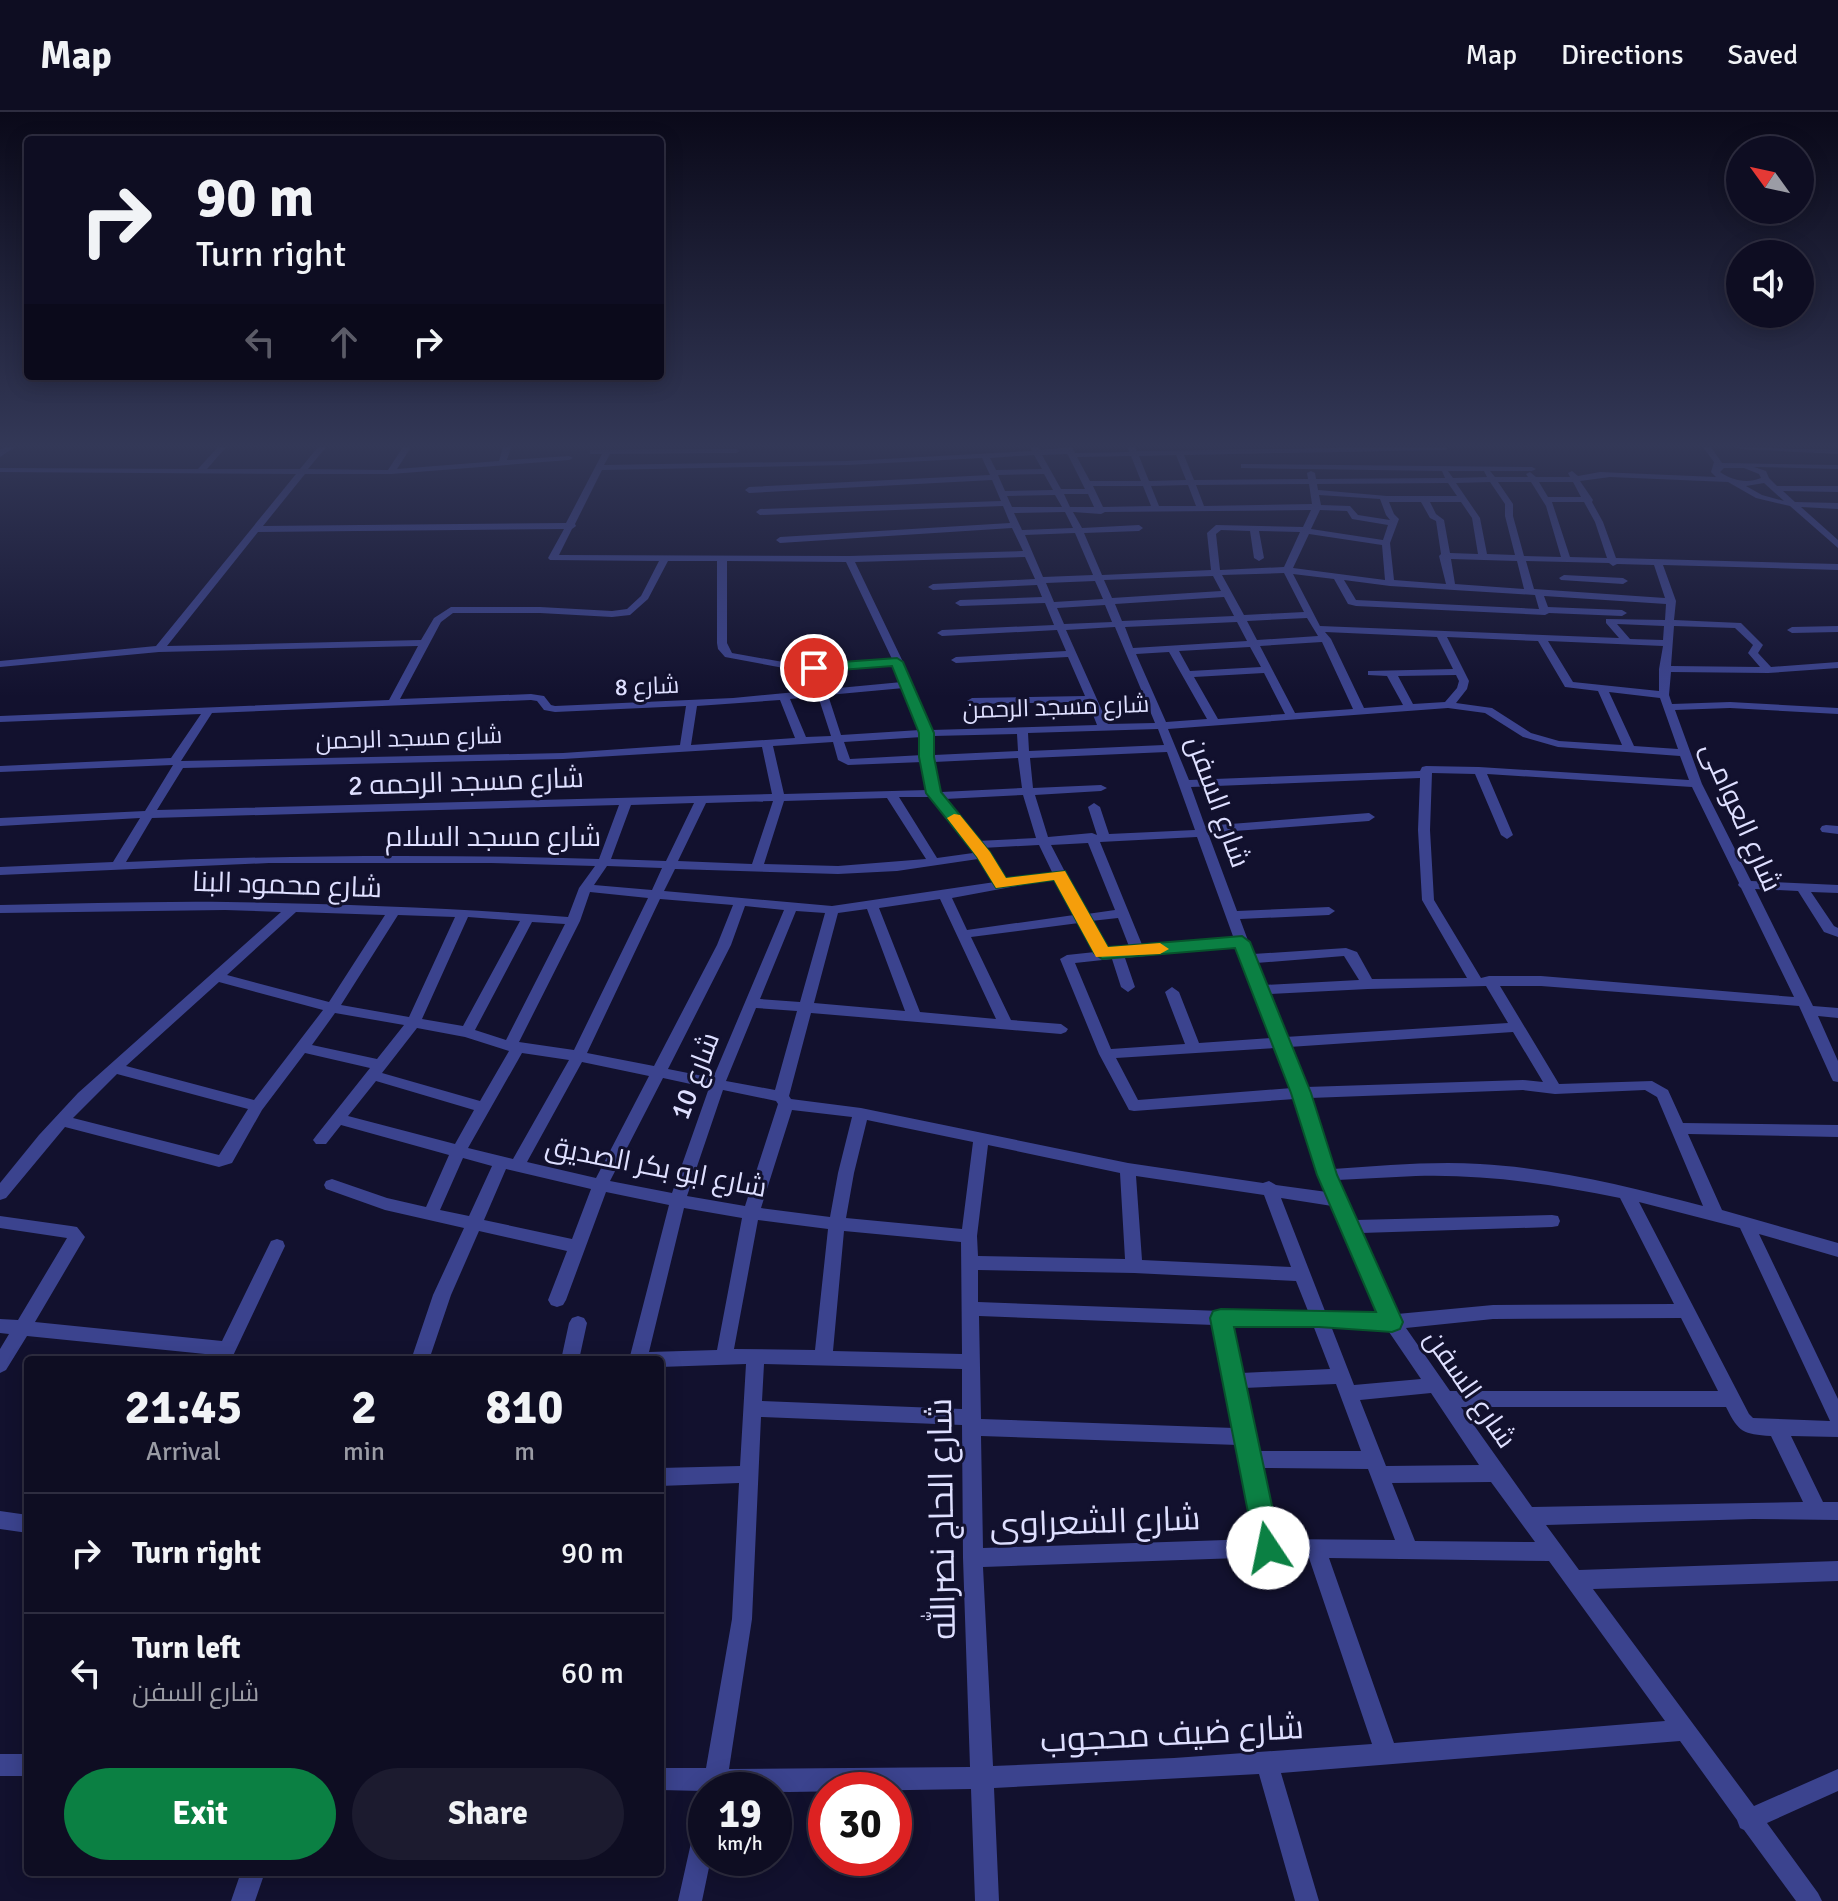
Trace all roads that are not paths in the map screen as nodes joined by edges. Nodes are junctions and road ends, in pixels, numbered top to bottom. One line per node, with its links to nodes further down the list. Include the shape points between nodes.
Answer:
1 (258, 530): 69 (street)
2 (569, 530): 27 (street, via 552,557)
3 (985, 530): 17 (street)
4 (1018, 530): 20 (street)
5 (1079, 530): 34 (street, شارع السفن)
6 (1212, 530): 33 (street)
7 (1255, 530): 22 (street)
8 (1306, 530): 32 (street)
9 (1309, 530): 18 (street)
10 (1391, 530): 18 (street)
11 (1441, 530): 21 (street)
12 (1478, 530): 23 (street)
13 (1515, 530): 26 (street)
14 (1557, 530): 28 (street)
15 (1602, 530): 29 (street)
16 (1821, 530): 19 (street)
17 (780, 540)
18 (1386, 543): 39 (street)
19 (1838, 545)
20 (1029, 554): 25 (street); 37 (street)
21 (1444, 556): 23 (street); 42 (street)
22 (1259, 558)
23 (1483, 558): 26 (street)
24 (722, 559): 25 (street); 27 (street); 74 (street, via 722,643 729,655 800,668)
25 (849, 559): 74 (street)
26 (1521, 559): 28 (street); 44 (street)
27 (664, 560): 66 (street, via 645,597 630,612 459,608 441,616)
28 (1567, 561): 29 (street)
29 (1615, 563): 30 (street); 38 (street)
30 (1658, 564): 31 (street); 46 (street, شارع العوامى)
31 (1838, 567)
32 (1287, 570): 33 (street); 35 (street); 53 (street)
33 (1216, 572): 34 (street); 43 (street)
34 (1099, 576): 37 (street); 48 (street, شارع السفن)
35 (1337, 576): 39 (street); 50 (street, via 1353,603)
36 (1564, 578): 38 (street)
37 (1040, 581): 41 (street); 47 (street)
38 (1623, 581): 45 (street)
39 (1390, 583): 40 (street)
40 (1436, 586): 42 (street); 50 (street)
41 (933, 587)
42 (1451, 587): 44 (street)
43 (1227, 594): 48 (street); 54 (street)
44 (1534, 594): 45 (street); 51 (street)
45 (1630, 599): 46 (street)
46 (1671, 601): 55 (street, شارع العوامى)
47 (1050, 602): 48 (street); 49 (street); 57 (street)
48 (1109, 602): 56 (street, شارع السفن)
49 (960, 603)
50 (1445, 607): 51 (street)
51 (1547, 610): 52 (street)
52 (1624, 613)
53 (1310, 615): 54 (street); 58 (street)
54 (1239, 619): 56 (street); 67 (street)
55 (1669, 622): 65 (street, via 1609,621); 68 (street, شارع العوامى); 79 (street, via 1740,626 1758,645 1753,653)
56 (1120, 626): 57 (street); 71 (street, شارع السفن)
57 (1060, 628): 61 (street); 72 (street)
58 (1317, 629): 62 (street); 63 (street)
59 (1838, 629): 60 (street)
60 (1792, 630)
61 (942, 633)
62 (1441, 635): 64 (street); 80 (street)
63 (1326, 639): 67 (street); 95 (street)
64 (1542, 639): 65 (street); 85 (street, via 1569,685)
65 (1628, 642): 68 (street)
66 (426, 643): 69 (street); 91 (street)
67 (1252, 643): 70 (street); 78 (street)
68 (1666, 643): 77 (street, شارع العوامى)
69 (159, 649): 75 (street)
70 (1173, 649): 71 (street); 83 (street)
71 (1130, 651): 101 (street, شارع السفن)
72 (1072, 654): 73 (street); 88 (street)
73 (956, 660)
74 (897, 662): 84 (street)
75 (0, 664)
76 (1838, 665): 79 (street)
77 (1664, 669): 79 (street); 90 (street, شارع العوامى)
78 (1266, 670): 83 (street); 98 (street)
79 (1768, 670)
80 (1460, 672): 82 (street); 93 (street, via 1462,689)
81 (1372, 673): 82 (street)
82 (1391, 673): 94 (street)
83 (1189, 674): 100 (street)
84 (908, 685): 86 (street, شارع 8); 104 (street)
85 (1603, 690): 90 (street); 110 (street)
86 (822, 693): 87 (street, شارع 8); 105 (street)
87 (784, 696): 92 (street, شارع 8); 106 (street)
88 (1092, 699): 89 (street); 102 (street)
89 (972, 701)
90 (1666, 701): 97 (street); 111 (street, شارع العوامى)
91 (393, 703): 92 (street, شارع 8, via 535,697 555,709); 96 (street, شارع 8)
92 (692, 704): 108 (street)
93 (1448, 705): 94 (street, شارع مسجد الرحمن); 110 (street, شارع مسجد الرحمن, via 1488,710 1547,742)
94 (1409, 706): 95 (street, شارع مسجد الرحمن)
95 (1359, 709): 98 (street, شارع مسجد الرحمن)
96 (208, 711): 99 (street, شارع 8); 114 (street)
97 (1838, 711)
98 (1292, 717): 100 (street, شارع مسجد الرحمن)
99 (0, 719)
100 (1214, 722): 101 (street, شارع مسجد الرحمن)
101 (1162, 726): 102 (street, شارع مسجد الرحمن); 109 (street, شارع السفن)
102 (1104, 727): 103 (street, شارع مسجد الرحمن)
103 (1022, 729): 104 (street, شارع مسجد الرحمن); 112 (street)
104 (927, 733): 105 (street, شارع مسجد الرحمن); 113 (street)
105 (839, 737): 106 (street, شارع مسجد الرحمن); 113 (street, via 848,762)
106 (801, 740): 107 (street, شارع مسجد الرحمن)
107 (766, 742): 108 (street, شارع مسجد الرحمن); 125 (street)
108 (685, 746): 114 (street, شارع مسجد الرحمن, via 547,756)
109 (1171, 748): 112 (street); 118 (street, شارع السفن)
110 (1629, 748): 111 (street, شارع مسجد الرحمن)
111 (1685, 753): 119 (street, شارع العوامى)
112 (1024, 754): 113 (street); 121 (street)
113 (927, 757): 122 (street)
114 (177, 763): 115 (street, شارع مسجد الرحمن); 128 (street)
115 (0, 769)
116 (1479, 770): 117 (street, via 1430,768); 119 (street); 132 (street)
117 (1425, 774): 118 (street); 171 (street, via 1428,900)
118 (1184, 784): 131 (street, شارع السفن)
119 (1696, 784): 144 (street, شارع العوامى)
120 (1101, 788): 121 (street)
121 (1028, 792): 122 (street); 134 (street)
122 (935, 794): 123 (street, شارع مسجد الرحمه 2); 135 (street)
123 (892, 796): 125 (street, شارع مسجد الرحمه 2); 138 (street)
124 (702, 799): 125 (street, شارع مسجد الرحمه 2); 126 (street, شارع مسجد الرحمه 2); 137 (street)
125 (779, 799): 140 (street)
126 (626, 802): 128 (street, شارع مسجد الرحمه 2); 136 (street)
127 (1094, 807): 133 (street)
128 (151, 814): 130 (street, شارع مسجد الرحمه 2); 139 (street)
129 (1369, 817): 131 (street, شارع مسجد السلام)
130 (0, 822)
131 (1201, 831): 133 (street, شارع مسجد السلام); 160 (street, شارع السفن)
132 (1507, 835)
133 (1098, 837): 134 (street, شارع مسجد السلام); 159 (street)
134 (1044, 839): 135 (street, شارع مسجد السلام); 142 (street)
135 (980, 850): 138 (street, شارع مسجد السلام); 143 (street)
136 (604, 862): 137 (street, شارع مسجد السلام); 139 (street, شارع مسجد السلام, via 269,859); 145 (street)
137 (673, 863): 140 (street, شارع مسجد السلام); 148 (street)
138 (934, 863): 140 (street, شارع مسجد السلام, via 838,870)
139 (118, 865): 141 (street, شارع مسجد السلام)
140 (757, 866)
141 (0, 871)
142 (1059, 875): 143 (street); 162 (street)
143 (1002, 884): 149 (street)
144 (1744, 885): 146 (street); 178 (street, شارع العوامى)
145 (585, 888): 148 (street); 163 (street)
146 (1802, 888): 147 (street); 164 (street, via 1829,929)
147 (1838, 889)
148 (658, 895): 150 (street); 192 (street)
149 (944, 895): 151 (street); 165 (street)
150 (740, 903): 153 (street); 195 (street)
151 (872, 906): 155 (street); 181 (street)
152 (293, 908): 154 (street, شارع محمود البنا); 157 (street, شارع محمود البنا); 170 (street)
153 (791, 908): 155 (street); 176 (street, شارع 10)
154 (0, 909)
155 (832, 910): 177 (street)
156 (1329, 911): 160 (street)
157 (393, 912): 158 (street, شارع محمود البنا); 179 (street)
158 (463, 913): 161 (street, شارع محمود البنا); 182 (street)
159 (1123, 913): 162 (street); 167 (street)
160 (1232, 915): 166 (street, شارع السفن)
161 (529, 916): 163 (street, شارع محمود البنا); 186 (street)
162 (1082, 917): 165 (street); 168 (street)
163 (573, 921): 188 (street)
164 (1838, 933)
165 (965, 934): 183 (street)
166 (1242, 942): 167 (street); 169 (street, شارع السفن)
167 (1138, 951): 168 (street)
168 (1109, 953): 173 (street); 191 (street, via 1067,959)
169 (1248, 959): 172 (street, via 1346,952); 174 (street, شارع السفن)
170 (217, 977): 179 (street); 193 (street)
171 (1483, 980): 172 (street); 178 (street); 184 (street)
172 (1368, 984): 174 (street)
173 (1128, 987)
174 (1259, 990): 187 (street, شارع السفن)
175 (1172, 992): 190 (street)
176 (753, 1003): 177 (street); 197 (street, شارع 10)
177 (807, 1006): 181 (street); 200 (street)
178 (1806, 1006): 180 (street); 196 (street, شارع العوامى)
179 (332, 1008): 182 (street); 189 (street)
180 (1838, 1013)
181 (914, 1016): 183 (street)
182 (414, 1022): 186 (street); 194 (street)
183 (1006, 1024): 185 (street)
184 (1518, 1027): 187 (street); 198 (street)
185 (1061, 1029)
186 (467, 1032): 188 (street)
187 (1281, 1043): 190 (street); 199 (street, شارع السفن)
188 (514, 1047): 192 (street); 202 (street)
189 (303, 1048): 194 (street); 201 (street)
190 (1194, 1048): 191 (street)
191 (1106, 1054): 199 (street, via 1137,1107)
192 (578, 1056): 195 (street); 211 (street)
193 (113, 1068): 201 (street); 205 (street)
194 (377, 1070): 202 (street); 204 (street)
195 (660, 1073): 197 (street); 214 (street)
196 (1838, 1077)
197 (717, 1085): 200 (street); 219 (street, شارع 10)
198 (1555, 1089): 199 (street, via 1523,1085); 206 (street, via 1655,1087)
199 (1301, 1093): 213 (street, شارع السفن)
200 (783, 1100): 203 (street); 221 (street)
201 (257, 1106): 205 (street, via 222,1160)
202 (482, 1107): 210 (street)
203 (861, 1113): 208 (street); 227 (street)
204 (339, 1119): 209 (street); 210 (street, شارع ابو بكر الصديق)
205 (61, 1120): 218 (street)
206 (1677, 1128): 207 (street); 222 (street)
207 (1838, 1131)
208 (981, 1137): 212 (street); 230 (street, شارع الحاج نصرالله)
209 (321, 1140)
210 (458, 1152): 211 (street, شارع ابو بكر الصديق); 223 (street)
211 (509, 1164): 214 (street, شارع ابو بكر الصديق); 228 (street)
212 (1128, 1169): 216 (street); 235 (street)
213 (1327, 1175): 217 (street, via 1504,1172); 220 (street, شارع السفن)
214 (601, 1184): 219 (street, شارع ابو بكر الصديق); 232 (street)
215 (332, 1185): 223 (street)
216 (1269, 1187): 220 (street); 236 (street)
217 (1626, 1193): 222 (street); 239 (street)
218 (0, 1194)
219 (678, 1200): 221 (street, شارع ابو بكر الصديق); 249 (street, شارع 10)
220 (1337, 1200): 229 (street, شارع السفن)
221 (751, 1213): 227 (street, شارع ابو بكر الصديق); 251 (street)
222 (1715, 1214): 226 (street)
223 (430, 1215): 228 (street)
224 (1552, 1221): 229 (street)
225 (0, 1222): 245 (street, via 77,1237)
226 (1746, 1223): 233 (street); 258 (street)
227 (835, 1224): 230 (street, شارع ابو بكر الصديق); 252 (street)
228 (474, 1225): 232 (street); 247 (street)
229 (1349, 1227): 242 (street, شارع السفن)
230 (969, 1236): 234 (street, شارع الحاج نصرالله)
231 (277, 1246): 246 (street)
232 (578, 1247): 237 (street)
233 (1838, 1250)
234 (969, 1263): 235 (street); 238 (street, شارع الحاج نصرالله)
235 (1134, 1266): 236 (street)
236 (1302, 1274): 241 (street)
237 (557, 1300)
238 (970, 1309): 240 (street); 254 (street, شارع الحاج نصرالله)
239 (1685, 1311): 242 (street, via 1493,1312); 260 (street)
240 (1221, 1318): 241 (street); 256 (street)
241 (1319, 1318): 242 (street); 257 (street)
242 (1392, 1322): 259 (street, شارع السفن)
243 (578, 1323): 248 (street)
244 (0, 1326): 245 (street)
245 (22, 1329): 246 (street); 255 (street)
246 (224, 1355)
247 (421, 1356)
248 (571, 1356)
249 (639, 1356)
250 (755, 1356): 251 (street); 252 (street); 261 (street)
251 (724, 1358): 253 (street)
252 (823, 1358): 254 (street)
253 (664, 1360)
254 (970, 1362): 263 (street, شارع الحاج نصرالله)
255 (0, 1365)
256 (1234, 1381): 257 (street); 266 (street)
257 (1345, 1385): 259 (street); 268 (street)
258 (1831, 1391): 262 (street)
259 (1442, 1392): 260 (street); 269 (street, شارع السفن)
260 (1728, 1399): 264 (street, via 1749,1426)
261 (753, 1409): 263 (street); 270 (street)
262 (1838, 1419)
263 (971, 1422): 266 (street); 280 (street, شارع الحاج نصرالله)
264 (1777, 1428): 265 (street); 272 (street)
265 (1838, 1429)
266 (1246, 1437): 267 (street)
267 (1250, 1459): 268 (street); 276 (street)
268 (1376, 1467): 269 (street); 278 (street)
269 (1496, 1473): 273 (street, شارع السفن)
270 (750, 1474): 271 (street); 288 (street, via 742,1619)
271 (664, 1477)
272 (1828, 1511): 273 (street)
273 (1529, 1516): 279 (street, شارع السفن)
274 (0, 1520): 275 (street)
275 (24, 1523)
276 (1268, 1548): 277 (street, شارع الشعراوى); 280 (street, شارع الشعراوى)
277 (1316, 1549): 278 (street, شارع الشعراوى); 284 (street)
278 (1408, 1549): 279 (street, شارع الشعراوى)
279 (1556, 1552): 282 (street, شارع السفن)
280 (973, 1558): 290 (street, شارع الحاج نصرالله)
281 (1838, 1571): 282 (street)
282 (1577, 1580): 283 (street, شارع السفن)
283 (1686, 1730): 284 (street, شارع ضيف محجوب); 294 (street, شارع السفن)
284 (1387, 1755): 285 (street, شارع ضيف محجوب)
285 (1267, 1762): 290 (street, شارع ضيف محجوب); 300 (street)
286 (24, 1764): 287 (street)
287 (0, 1765)
288 (717, 1772)
289 (664, 1779): 292 (street, شارع ضيف محجوب)
290 (982, 1779): 293 (street, شارع ضيف محجوب); 299 (street, شارع الحاج نصرالله)
291 (1838, 1780): 294 (street)
292 (688, 1782)
293 (792, 1783)
294 (1748, 1820): 301 (street, شارع السفن)
295 (252, 1876): 297 (street)
296 (695, 1876): 298 (street)
297 (243, 1901)
298 (690, 1901)
299 (987, 1901)
300 (1307, 1901)
301 (1810, 1901)

